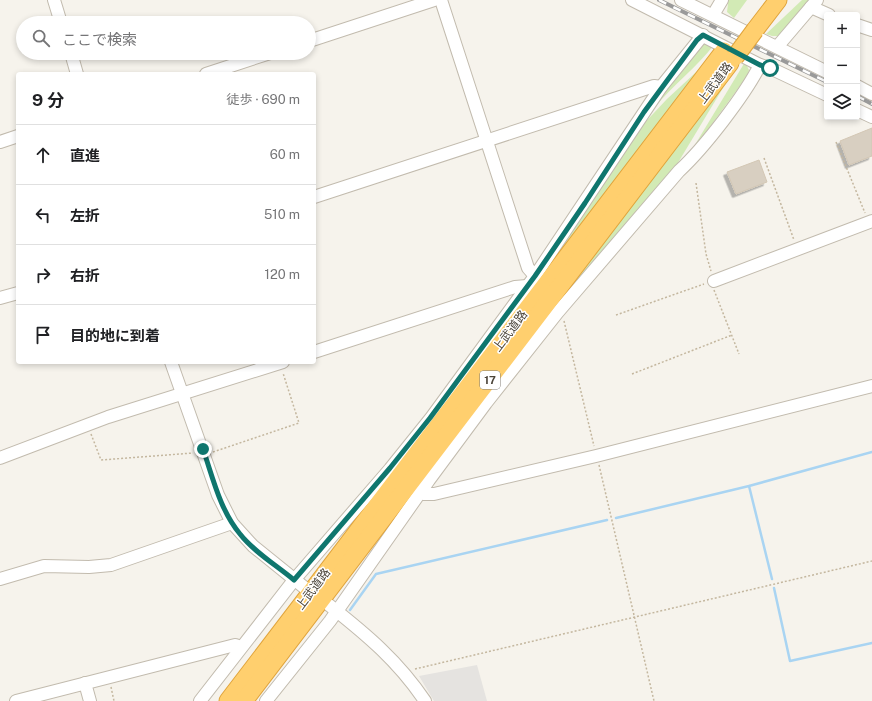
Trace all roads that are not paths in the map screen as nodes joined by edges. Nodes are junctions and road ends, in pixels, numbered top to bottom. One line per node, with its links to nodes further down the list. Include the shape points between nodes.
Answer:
1 (54, 0): 12 (street)
2 (434, 0): 17 (street)
3 (441, 0): 32 (street)
4 (632, 0): 16 (street)
5 (681, 0): 11 (street)
6 (722, 0): 11 (street)
7 (764, 0): 14 (highway, 上武道路 / 17)
8 (778, 0): 14 (highway, 上武道路 / 17)
9 (814, 4): 10 (street); 18 (street)
10 (825, 12)
11 (713, 15): 18 (street)
12 (59, 16)
13 (860, 26): 15 (street)
14 (750, 27): 46 (highway, 上武道路 / 17, bridge)
15 (872, 30)
16 (703, 35): 21 (street); 25 (street)
17 (316, 38)
18 (777, 47): 22 (street)
19 (72, 60): 23 (street)
20 (249, 60): 24 (street)
21 (760, 65): 27 (street); 46 (street, via 690,160 558,312)
22 (824, 70)
23 (76, 72)
24 (212, 72)
25 (661, 87): 32 (street, via 654,86); 36 (street)
26 (860, 88): 28 (street)
27 (824, 94)
28 (872, 94)
29 (860, 111): 30 (street)
30 (872, 117)
31 (16, 137): 33 (street)
32 (486, 140): 34 (street); 36 (street, via 528,268)
33 (0, 142)
34 (316, 196)
35 (870, 221): 37 (street)
36 (535, 276): 38 (street)
37 (714, 281)
38 (527, 286): 41 (street, via 515,287); 46 (street)
39 (16, 294): 40 (street)
40 (0, 298)
41 (316, 351)
42 (172, 364): 45 (street)
43 (277, 364): 45 (street)
44 (872, 386): 48 (street, via 596,456 434,494)
45 (182, 395): 47 (street, via 80,427); 49 (street, via 218,495)
46 (444, 429): 48 (street); 51 (street, via 390,468); 60 (highway, 上武道路 / 17); 61 (highway, 上武道路 / 17)
47 (0, 458)
48 (420, 493): 53 (street)
49 (232, 523): 50 (street, via 111,565 44,566); 51 (street, via 241,535)
50 (0, 578)
51 (294, 580): 52 (street); 54 (street)
52 (305, 588)
53 (333, 608): 62 (street); 63 (street, via 379,645 406,673)
54 (241, 648): 55 (street, via 235,645); 59 (street)
55 (85, 684): 56 (street); 58 (street)
56 (35, 699): 57 (street)
57 (16, 701)
58 (90, 701)
59 (200, 701)
60 (228, 701)
61 (244, 701)
62 (266, 701)
63 (425, 701)

